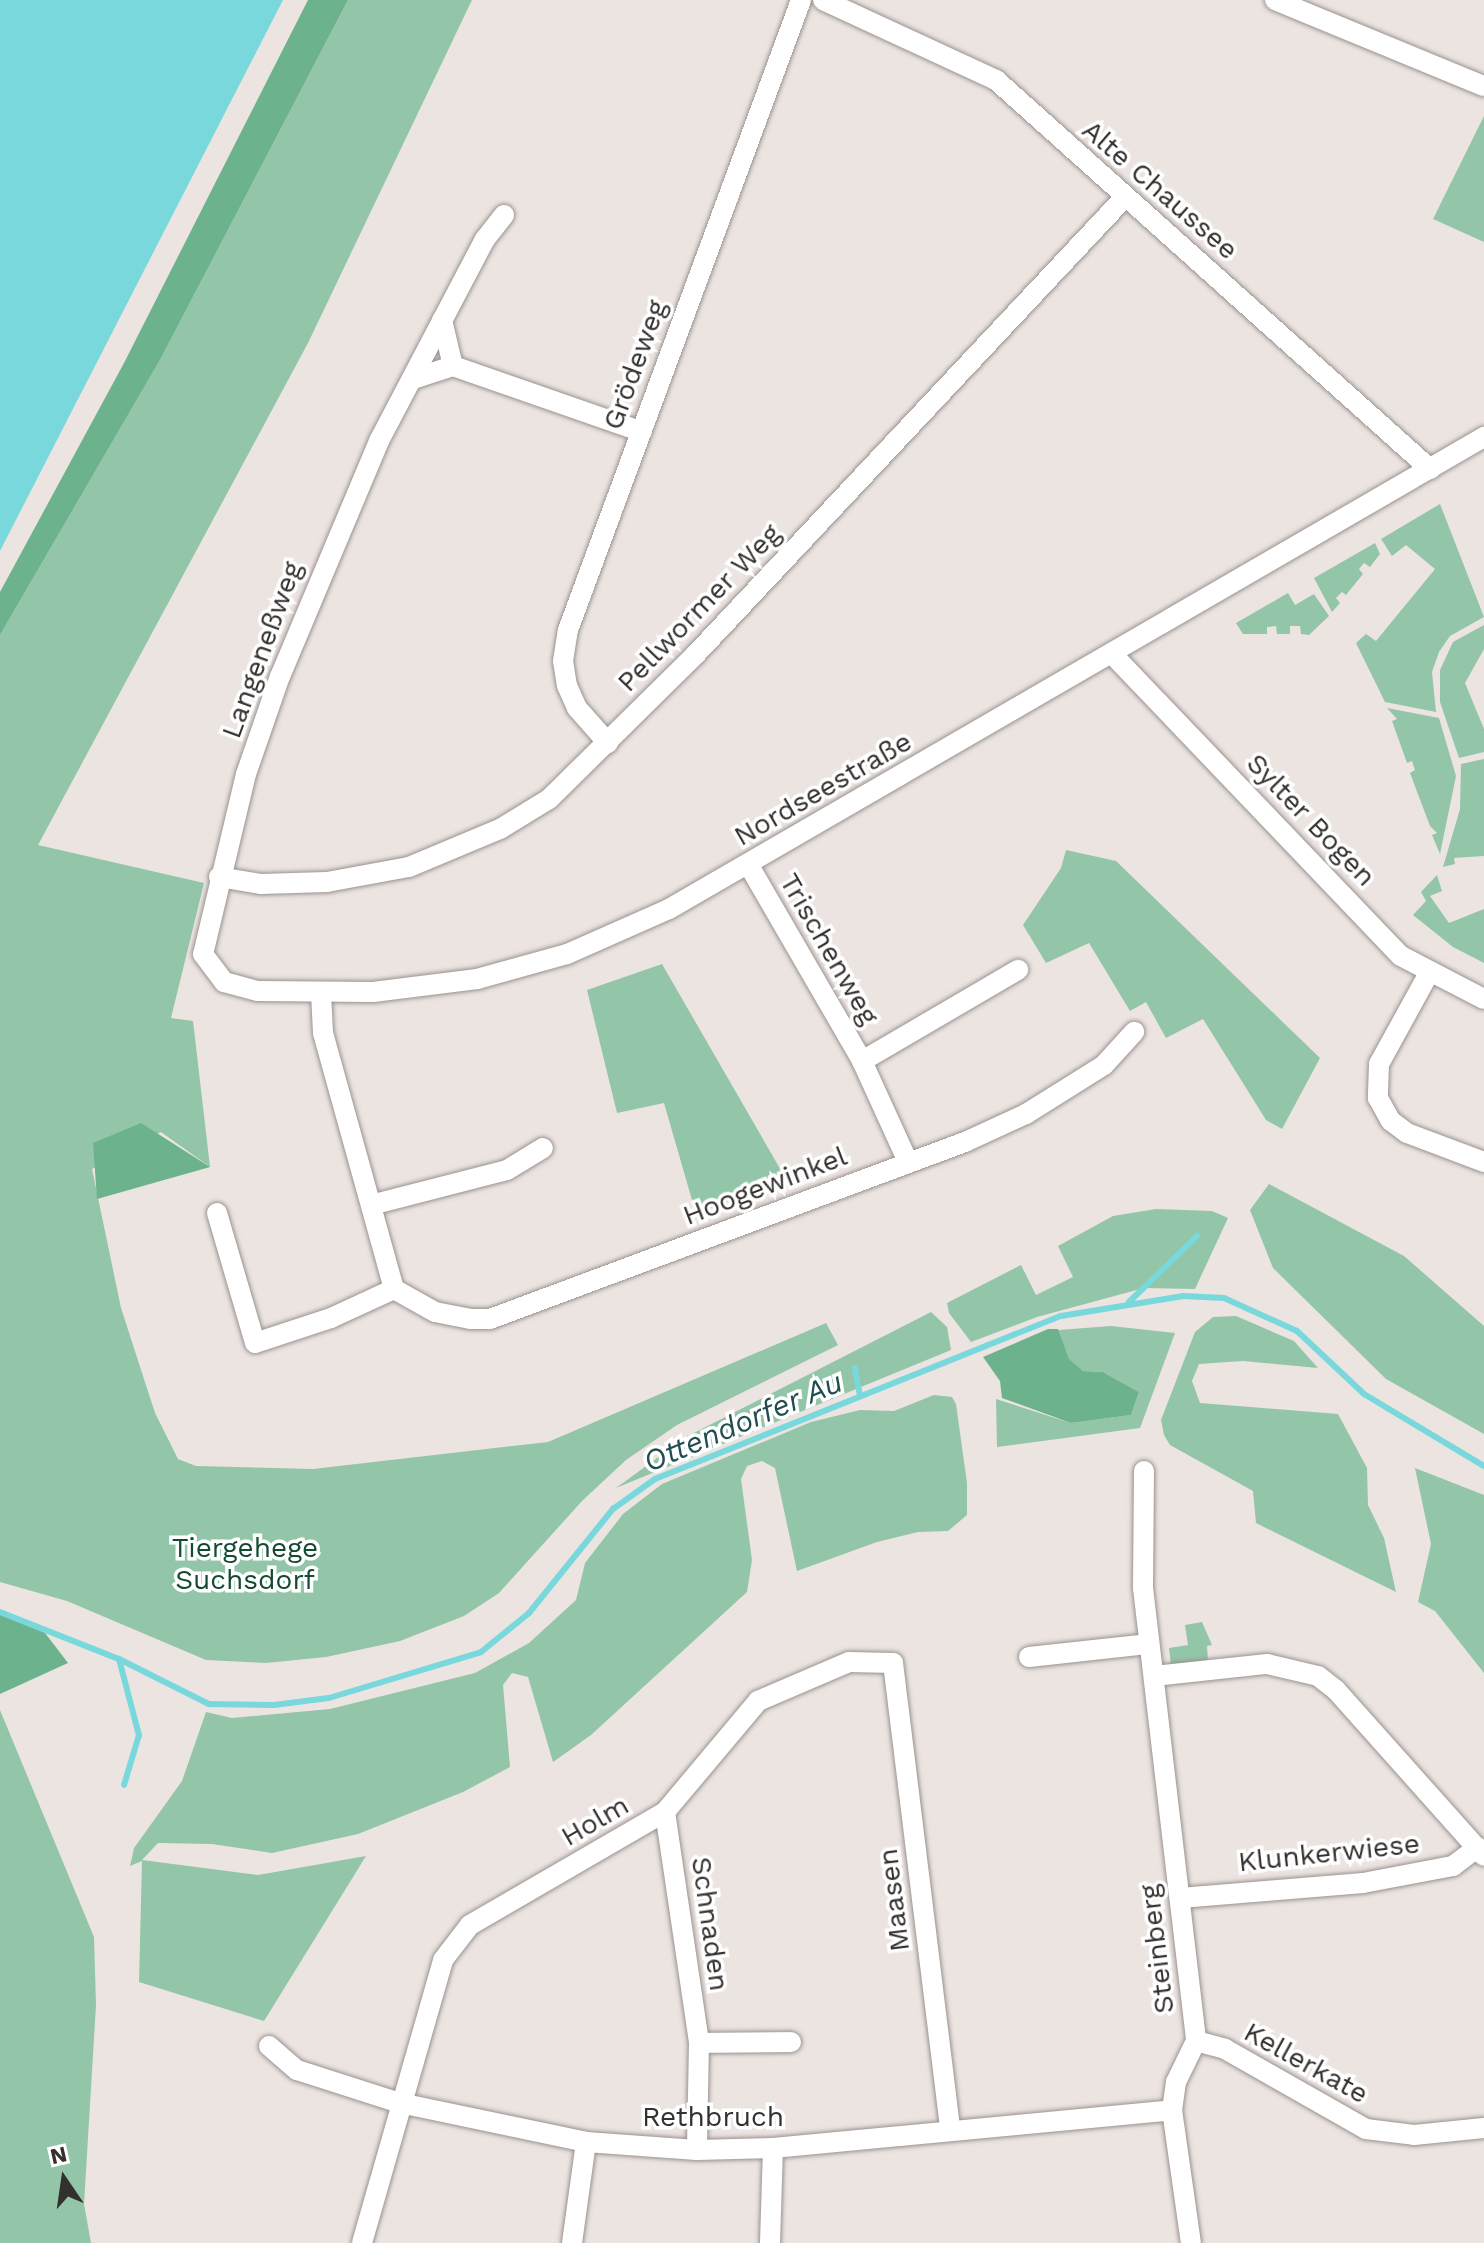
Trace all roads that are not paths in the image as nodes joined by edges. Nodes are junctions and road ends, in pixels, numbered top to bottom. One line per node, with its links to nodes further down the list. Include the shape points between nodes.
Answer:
1 (801, 0): 10 (street, Grödeweg)
2 (823, 0): 5 (street, Alte Chaussee, via 996,80)
3 (1275, 0): 4 (street)
4 (1484, 86)
5 (1124, 198): 12 (street, Alte Chaussee); 14 (street, Pellwormer Weg)
6 (504, 215): 7 (street, Langeneßweg)
7 (442, 320): 8 (street); 9 (street, Langeneßweg)
8 (453, 366): 9 (street); 10 (street)
9 (413, 379): 16 (street, Langeneßweg, via 331,546 280,676 246,774)
10 (642, 432): 14 (street, Grödeweg, via 568,630 563,661 577,708)
11 (1484, 437): 12 (street, Nordseestraße)
12 (1430, 469): 13 (street, Nordseestraße)
13 (1114, 656): 15 (street, Nordseestraße); 19 (street, Sylter Bogen, via 1401,956)
14 (608, 743): 16 (street, Pellwormer Weg, via 549,799 500,829 409,867 327,882 261,884)
15 (748, 864): 20 (street, Nordseestraße, via 669,909 567,954 477,979); 23 (street, Trischenweg)
16 (219, 877): 17 (street, Langeneßweg)
17 (203, 954): 20 (street, Nordseestraße, via 224,982 258,991)
18 (1018, 970): 23 (street, Trischenweg)
19 (1429, 973): 21 (street, Sylter Bogen); 26 (street, via 1379,1064 1378,1098 1391,1121 1407,1133)
20 (321, 993): 27 (street, via 323,1033)
21 (1484, 999)
22 (1134, 1032): 25 (street, Hoogewinkel, via 1104,1065 1026,1114)
23 (862, 1061): 25 (street, Trischenweg)
24 (543, 1148): 27 (street, via 507,1170)
25 (908, 1162): 29 (street, Hoogewinkel, via 490,1319 435,1312)
26 (1484, 1162)
27 (371, 1205): 29 (street)
28 (217, 1213): 29 (street, via 255,1343 331,1318)
29 (394, 1289)
30 (1144, 1471): 31 (street, Steinberg, via 1141,1543)
31 (1149, 1644): 32 (street); 34 (street, Steinberg)
32 (1029, 1657)
33 (893, 1663): 35 (street, Holm, via 849,1662 758,1701); 45 (street, Maasen)
34 (1154, 1676): 36 (street, via 1267,1664 1318,1676); 37 (street, Steinberg)
35 (665, 1812): 40 (street, Schnaden); 42 (street, Holm, via 470,1925 443,1960)
36 (1481, 1852): 37 (street, Klunkerwiese, via 1453,1866 1363,1883)
37 (1180, 1898): 38 (street, Steinberg)
38 (1196, 2041): 43 (street, Steinberg, via 1176,2082); 44 (street, Kellerkate, via 1225,2049 1366,2129 1414,2135)
39 (791, 2042): 40 (street)
40 (699, 2043): 48 (street, Schnaden)
41 (269, 2046): 42 (street, Rethbruch, via 297,2070)
42 (400, 2103): 46 (street, Rethbruch); 49 (street, Holm)
43 (1172, 2110): 45 (street, Rethbruch); 52 (street, Steinberg)
44 (1484, 2128)
45 (950, 2129): 47 (street, Rethbruch)
46 (586, 2142): 48 (street, Rethbruch); 50 (street)
47 (773, 2148): 48 (street, Rethbruch); 51 (street)
48 (697, 2150)
49 (362, 2243)
50 (572, 2243)
51 (770, 2243)
52 (1191, 2243)

